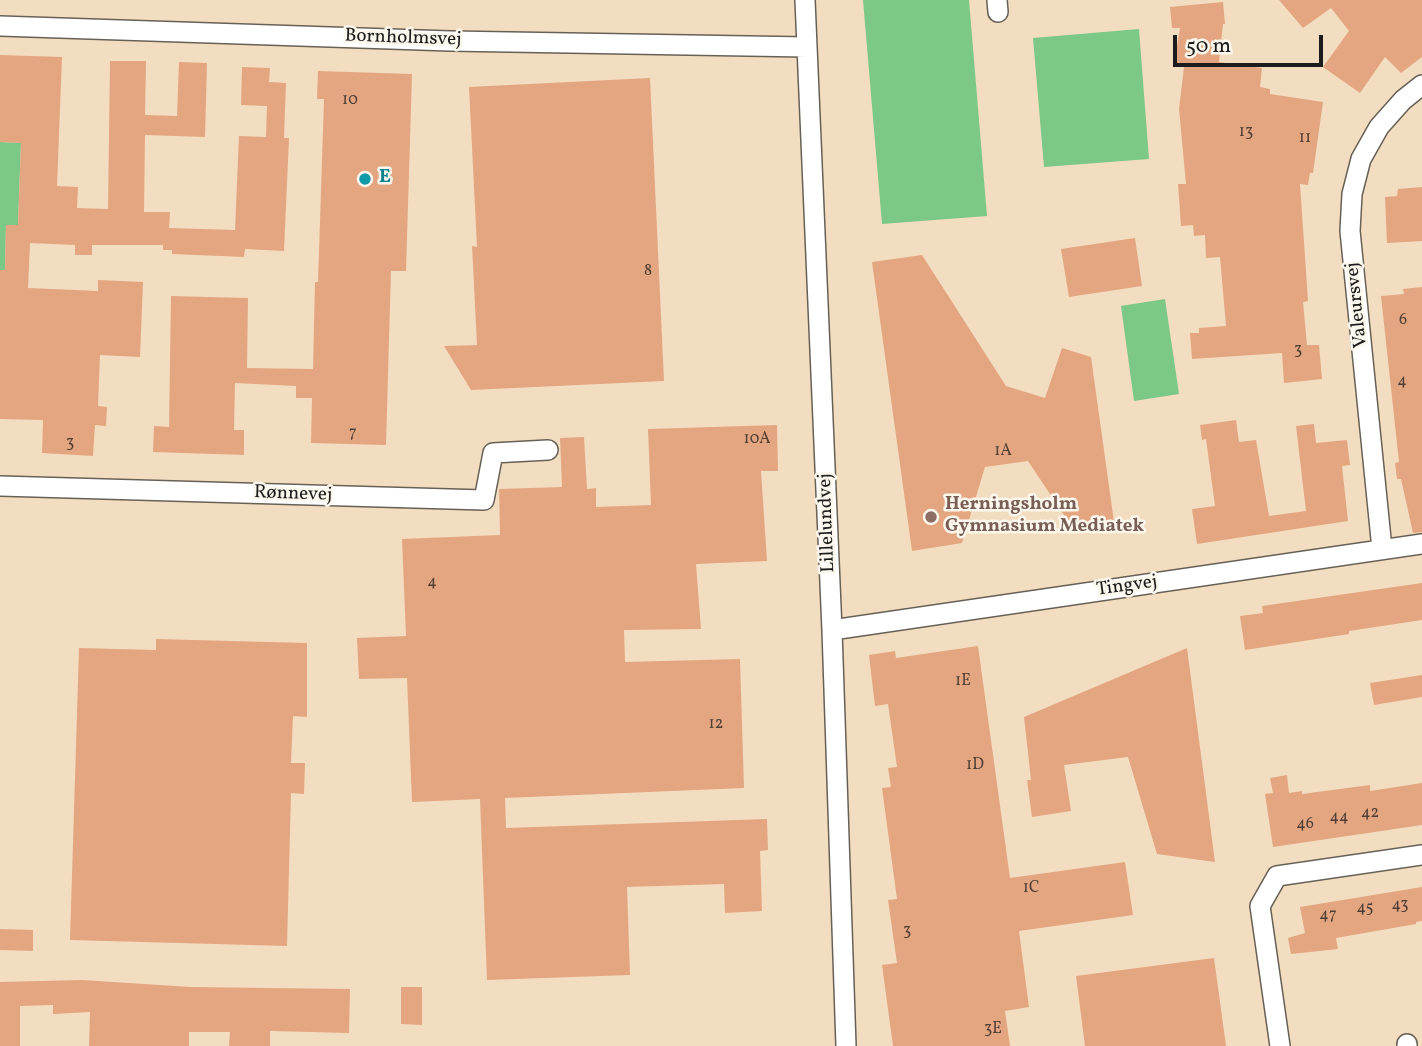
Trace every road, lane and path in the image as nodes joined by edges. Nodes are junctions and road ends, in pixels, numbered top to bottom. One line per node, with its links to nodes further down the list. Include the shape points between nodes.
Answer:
1 (805, 0): 3 (street, Lillelundvej)
2 (0, 26): 3 (street, Bornholmsvej)
3 (807, 47): 9 (street, Lillelundvej)
4 (1422, 85): 8 (street, Valeursvej, via 1379,127 1362,159 1352,194 1350,231)
5 (548, 450): 6 (street, Rønnevej, via 493,453 484,500)
6 (0, 486)
7 (1422, 544): 8 (street, Tingvej)
8 (1381, 549): 9 (street, Tingvej)
9 (832, 630): 11 (street, Lillelundvej)
10 (1422, 855): 12 (street, via 1277,876 1260,906)
11 (846, 1046)
12 (1280, 1046)

